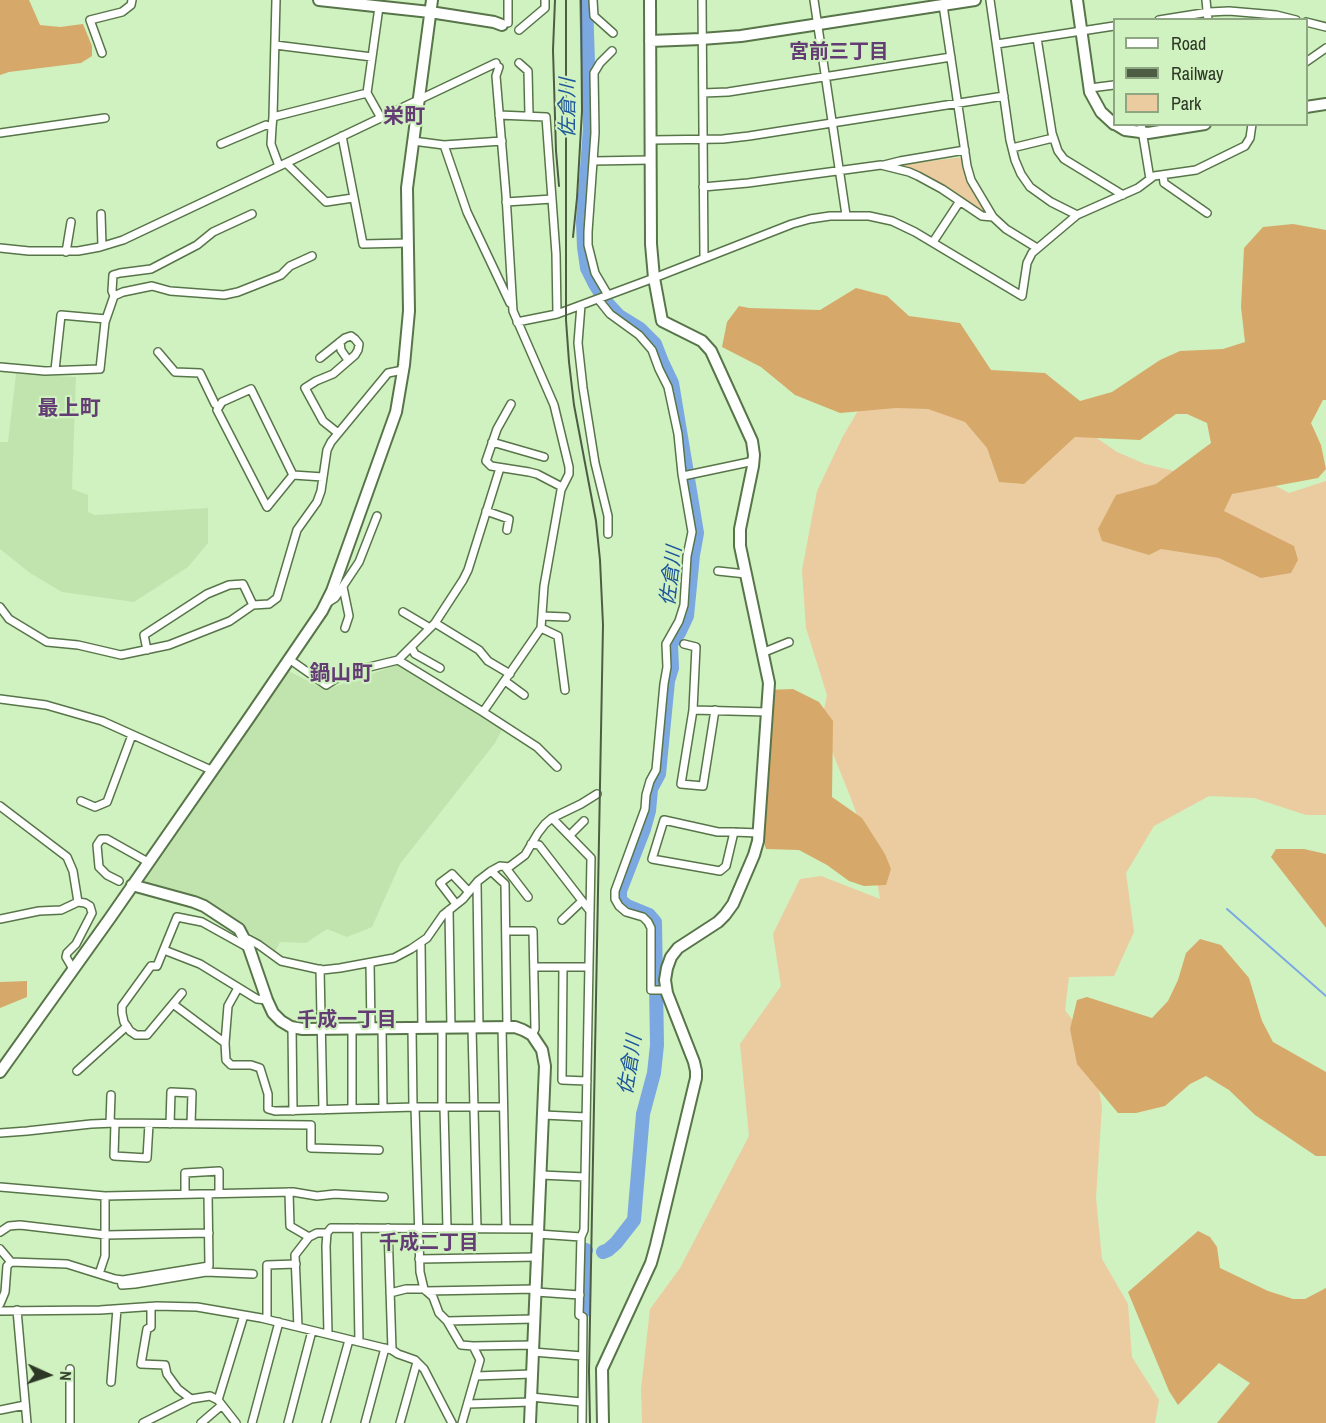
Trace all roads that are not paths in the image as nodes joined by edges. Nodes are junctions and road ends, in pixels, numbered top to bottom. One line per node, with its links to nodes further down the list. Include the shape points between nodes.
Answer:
1 (132, 0): 37 (street, via 122,12 90,21)
2 (276, 0): 34 (street)
3 (319, 0): 16 (street)
4 (432, 0): 17 (street)
5 (508, 0): 23 (street)
6 (545, 0): 27 (street, via 545,8)
7 (593, 0): 29 (street, via 594,16)
8 (650, 0): 32 (street)
9 (702, 0): 31 (street)
10 (814, 0): 24 (street)
11 (975, 0): 15 (street)
12 (990, 0): 33 (street)
13 (1077, 0): 28 (street)
14 (1206, 0): 18 (street)
15 (943, 5): 24 (street); 39 (street)
16 (379, 7): 17 (street); 38 (street)
17 (430, 12): 23 (street); 48 (street)
18 (1207, 16): 19 (street, via 1229,11); 20 (street)
19 (1251, 16): 21 (street)
20 (1178, 18)
21 (1274, 18)
22 (1308, 22): 26 (street)
23 (505, 24)
24 (818, 25): 31 (street); 42 (street)
25 (1113, 26): 28 (street)
26 (1326, 27)
27 (519, 30)
28 (1082, 31): 30 (street); 44 (street)
29 (613, 33)
30 (1037, 38): 33 (street); 66 (street)
31 (701, 39): 32 (street); 46 (street)
32 (650, 41): 68 (street)
33 (997, 44): 47 (street)
34 (275, 45): 38 (street); 54 (street)
35 (1326, 48): 40 (street)
36 (612, 51): 75 (street, via 594,73)
37 (102, 53)
38 (372, 57): 45 (street)
39 (951, 57): 42 (street); 49 (street)
40 (1308, 61)
41 (519, 63): 53 (street, via 528,71)
42 (826, 77): 46 (street); 58 (street)
43 (1113, 85): 44 (street)
44 (1090, 88): 57 (street, via 1101,112)
45 (367, 93): 54 (street); 56 (street)
46 (703, 93): 67 (street)
47 (1004, 96): 49 (street); 73 (street)
48 (418, 100): 52 (street, via 498,65); 56 (street); 69 (street)
49 (958, 104): 58 (street); 74 (street)
50 (1326, 104): 51 (street)
51 (1308, 107)
52 (499, 116): 53 (street); 70 (street)
53 (529, 116): 85 (street, via 546,117)
54 (273, 117): 59 (street)
55 (105, 118): 64 (street)
56 (381, 118): 65 (street)
57 (1113, 122)
58 (832, 123): 67 (street); 79 (street)
59 (272, 126): 71 (street); 77 (street, via 272,144)
60 (1118, 126): 63 (street, via 1125,130)
61 (1193, 126): 63 (street, via 1158,132)
62 (1252, 126): 80 (street, via 1245,146 1196,170)
63 (1142, 129): 81 (street)
64 (0, 133)
65 (342, 136): 77 (street); 84 (street)
66 (1053, 138): 73 (street); 83 (street, via 1064,159)
67 (703, 139): 68 (street); 82 (street)
68 (651, 140): 76 (street)
69 (413, 141): 72 (street); 96 (street, via 407,188)
70 (501, 141): 72 (street); 87 (street)
71 (221, 144)
72 (444, 145): 108 (street, via 466,212)
73 (1012, 148): 92 (street, via 1030,187)
74 (965, 150): 78 (street); 93 (street, via 972,180)
75 (593, 160): 76 (street); 104 (street, via 588,245 595,273)
76 (651, 160): 103 (street)
77 (283, 164): 84 (street, via 326,202); 97 (street, via 123,240)
78 (881, 165): 79 (street); 86 (street, via 918,176)
79 (840, 171): 82 (street); 91 (street)
80 (1163, 175): 81 (street); 88 (street, via 1164,183)
81 (1150, 179): 83 (street)
82 (703, 187): 102 (street)
83 (1123, 195): 92 (street)
84 (353, 198): 96 (street, via 363,244)
85 (552, 199): 87 (street); 109 (street)
86 (960, 201): 93 (street, via 982,216); 95 (street)
87 (506, 202): 108 (street)
88 (1207, 213)
89 (101, 214): 97 (street)
90 (252, 214): 105 (street, via 213,232 152,269 113,275)
91 (846, 215): 95 (street, via 892,221); 102 (street, via 792,224)
92 (1077, 215): 99 (street)
93 (993, 217): 99 (street)
94 (71, 222): 100 (street)
95 (933, 242): 99 (street, via 1022,296 1027,263)
96 (408, 243): 118 (street, via 409,311)
97 (102, 246): 100 (street)
98 (0, 248): 100 (street)
99 (1036, 248)
100 (66, 252)
101 (312, 256): 105 (street, via 280,275 224,296 152,286)
102 (704, 258): 103 (street)
103 (654, 278): 104 (street); 124 (street, via 662,321 702,341 711,351 752,441)
104 (608, 295): 106 (street)
105 (114, 296): 110 (street)
106 (598, 299): 107 (street); 127 (street, via 652,350 668,387)
107 (580, 305): 109 (street); 133 (street, via 578,343 583,388 608,516)
108 (513, 308): 111 (street)
109 (557, 314): 111 (street)
110 (106, 319): 117 (street, via 100,369); 117 (street, via 61,315)
111 (517, 322): 129 (street, via 554,405 569,467)
112 (340, 342): 114 (street); 115 (street); 115 (street, via 351,336 358,344 358,350)
113 (158, 352): 120 (street, via 175,372 200,373)
114 (320, 358)
115 (348, 360): 121 (street, via 333,374 305,388 322,420)
116 (0, 367): 117 (street)
117 (55, 370)
118 (404, 370): 121 (street, via 388,373); 137 (street, via 396,412)
119 (511, 404): 122 (street)
120 (219, 407): 126 (street, via 251,389); 126 (street, via 217,410 267,507)
121 (338, 433): 128 (street, via 327,450)
122 (492, 442): 123 (street); 125 (street, via 486,461)
123 (544, 457)
124 (754, 460): 127 (street); 135 (street, via 740,529)
125 (500, 468): 129 (street, via 529,472); 130 (street)
126 (293, 475): 128 (street)
127 (683, 476): 201 (street, via 692,532 684,605 666,644 656,770 615,891 619,906 648,922 651,990)
128 (323, 477): 138 (street, via 317,501 297,530 278,598 268,604)
129 (562, 487): 141 (street)
130 (486, 511): 132 (street, via 509,519); 143 (street, via 468,570)
131 (377, 516): 136 (street, via 359,562)
132 (507, 530)
133 (608, 534)
134 (718, 571): 135 (street)
135 (746, 574): 150 (street)
136 (343, 587): 137 (street); 144 (street, via 349,616)
137 (325, 604): 151 (street)
138 (253, 605): 149 (street, via 230,621); 149 (street, via 243,584 207,594 144,635)
139 (0, 607): 149 (street, via 9,619 47,642 121,655)
140 (403, 612): 143 (street)
141 (542, 616): 142 (street); 145 (street)
142 (566, 617)
143 (433, 626): 148 (street); 154 (street, via 478,650)
144 (345, 627)
145 (541, 628): 154 (street); 156 (street, via 558,636)
146 (789, 642): 150 (street)
147 (684, 644): 159 (street, via 696,647)
148 (411, 647): 152 (street); 153 (street, via 415,654)
149 (147, 650)
150 (762, 652): 162 (street, via 768,683)
151 (289, 659): 152 (street, via 326,685 345,674); 165 (street)
152 (398, 660): 161 (street)
153 (440, 668)
154 (510, 674): 155 (street)
155 (505, 681): 157 (street); 161 (street)
156 (565, 690)
157 (524, 695)
158 (0, 699): 163 (street, via 46,705 102,721)
159 (693, 710): 160 (street); 160 (street, via 681,784 703,786)
160 (715, 710): 162 (street)
161 (483, 712): 164 (street, via 537,747)
162 (766, 712): 172 (street)
163 (132, 735): 165 (street); 167 (street, via 107,802 95,807)
164 (557, 767)
165 (211, 770): 175 (street)
166 (597, 794): 169 (street)
167 (81, 801)
168 (0, 806): 184 (street, via 67,857)
169 (552, 818): 173 (street); 174 (street)
170 (584, 821): 173 (street)
171 (734, 832): 171 (street, via 664,820 652,859 720,872 726,866); 172 (street)
172 (758, 833): 201 (street, via 754,855 733,904 718,922 678,948 667,968)
173 (570, 836): 187 (street, via 591,858)
174 (531, 844): 176 (street, via 525,855); 183 (street, via 539,845)
175 (148, 862): 178 (street, via 101,839 97,844 99,867); 180 (street)
176 (505, 867): 177 (street); 182 (street)
177 (491, 871): 179 (street); 190 (street, via 505,884)
178 (119, 880)
179 (477, 883): 181 (street); 211 (street)
180 (132, 885): 192 (street, via 204,906 239,929); 198 (street)
181 (469, 892): 185 (street); 185 (street, via 452,874 440,883)
182 (528, 897)
183 (582, 901): 187 (street); 189 (street)
184 (78, 902): 188 (street, via 61,910); 198 (street, via 90,906 92,913 67,953)
185 (456, 904): 186 (street)
186 (450, 910): 191 (street); 210 (street)
187 (590, 911): 197 (street)
188 (0, 919)
189 (562, 920)
190 (506, 931): 195 (street, via 533,931); 207 (street)
191 (421, 943): 194 (street, via 394,958); 209 (street)
192 (248, 945): 193 (street, via 202,922 177,917); 199 (street, via 248,939 281,961); 203 (street)
193 (164, 950): 200 (street, via 200,964); 205 (street, via 157,966 152,966 122,1006)
194 (370, 963): 199 (street); 208 (street)
195 (535, 967): 196 (street); 214 (street)
196 (563, 967): 197 (street); 218 (street, via 562,1080)
197 (589, 967): 218 (street)
198 (73, 969): 217 (street)
199 (320, 969): 212 (street)
200 (238, 988): 203 (street); 215 (street, via 228,1006)
201 (666, 990): 315 (street, via 694,1062 696,1078 651,1263 602,1369)
202 (182, 993): 204 (street)
203 (267, 1000): 206 (street, via 273,1013)
204 (173, 1004): 205 (street, via 147,1035 135,1035); 215 (street)
205 (127, 1026): 216 (street)
206 (292, 1027): 212 (street); 227 (street)
207 (504, 1027): 211 (street); 214 (street, via 515,1027); 223 (street)
208 (377, 1028): 209 (street); 213 (street); 224 (street)
209 (417, 1028): 210 (street); 220 (street)
210 (447, 1028): 211 (street); 221 (street)
211 (475, 1028): 222 (street)
212 (321, 1029): 213 (street); 226 (street)
213 (352, 1029): 225 (street)
214 (532, 1035): 228 (street, via 543,1050)
215 (225, 1043): 227 (street, via 226,1060 231,1065 260,1068 268,1109)
216 (76, 1071)
217 (0, 1072)
218 (587, 1081): 229 (street)
219 (111, 1095): 230 (street)
220 (414, 1107): 221 (street); 224 (street); 249 (street)
221 (443, 1107): 222 (street); 250 (street)
222 (474, 1107): 223 (street); 247 (street)
223 (503, 1107): 248 (street)
224 (383, 1108): 225 (street)
225 (352, 1109): 226 (street)
226 (323, 1110): 227 (street)
227 (293, 1111)
228 (543, 1114): 229 (street); 236 (street)
229 (586, 1117): 237 (street)
230 (113, 1123): 231 (street); 231 (street, via 114,1156 147,1158); 234 (street)
231 (149, 1124): 232 (street)
232 (170, 1124): 233 (street); 233 (street, via 171,1092 192,1093)
233 (191, 1124): 235 (street, via 311,1125 311,1148)
234 (0, 1133)
235 (379, 1150)
236 (541, 1175): 237 (street); 251 (street)
237 (585, 1177): 257 (street)
238 (0, 1187): 243 (street)
239 (289, 1192): 240 (street); 244 (street); 256 (street, via 290,1226)
240 (219, 1193): 241 (street, via 219,1171 185,1173); 242 (street)
241 (185, 1194): 242 (street); 243 (street)
242 (208, 1194): 253 (street)
243 (105, 1196): 255 (street)
244 (384, 1197)
245 (357, 1228): 246 (street); 254 (street, via 331,1228); 284 (street)
246 (388, 1228): 249 (street); 268 (street)
247 (477, 1228): 248 (street); 250 (street)
248 (506, 1228): 251 (street)
249 (418, 1229): 250 (street); 260 (street)
250 (447, 1229)
251 (538, 1231): 257 (street); 259 (street)
252 (0, 1232): 255 (street, via 21,1225)
253 (208, 1233): 255 (street); 265 (street, via 209,1266)
254 (327, 1233): 256 (street); 282 (street)
255 (106, 1235): 263 (street)
256 (309, 1237): 262 (street, via 295,1255)
257 (581, 1237): 269 (street)
258 (0, 1249): 261 (street)
259 (537, 1257): 260 (street); 267 (street)
260 (419, 1259): 266 (street)
261 (11, 1262): 263 (street, via 67,1264); 270 (street)
262 (296, 1264): 276 (street, via 267,1265); 280 (street)
263 (99, 1274): 265 (street)
264 (253, 1274): 265 (street, via 206,1272 122,1285)
265 (121, 1280)
266 (425, 1290): 267 (street); 268 (street); 278 (street)
267 (536, 1291): 269 (street); 277 (street)
268 (390, 1293): 286 (street)
269 (580, 1295): 288 (street)
270 (0, 1305)
271 (151, 1306): 272 (street); 275 (street, via 197,1307); 294 (street, via 151,1327 147,1329 141,1364 165,1365 178,1389)
272 (117, 1309): 273 (street); 293 (street)
273 (17, 1310): 274 (street); 299 (street)
274 (0, 1311)
275 (244, 1315): 276 (street); 296 (street)
276 (267, 1319): 279 (street)
277 (534, 1319): 278 (street); 287 (street)
278 (447, 1321): 285 (street, via 461,1345)
279 (279, 1322): 280 (street); 306 (street)
280 (298, 1327): 281 (street)
281 (312, 1330): 282 (street); 307 (street)
282 (328, 1335): 283 (street)
283 (349, 1340): 284 (street); 308 (street)
284 (359, 1342): 286 (street)
285 (473, 1346): 287 (street); 292 (street, via 480,1360)
286 (388, 1349): 289 (street); 309 (street)
287 (533, 1349): 288 (street); 291 (street)
288 (582, 1356): 297 (street)
289 (417, 1362): 310 (street); 311 (street)
290 (70, 1369): 302 (street)
291 (532, 1374): 292 (street); 295 (street)
292 (476, 1376): 298 (street)
293 (111, 1382)
294 (191, 1399): 296 (street, via 210,1396); 303 (street)
295 (531, 1399): 297 (street); 298 (street); 313 (street)
296 (220, 1402): 304 (street); 305 (street)
297 (581, 1402): 314 (street)
298 (468, 1404): 312 (street)
299 (25, 1405): 300 (street); 301 (street)
300 (0, 1410)
301 (27, 1423)
302 (70, 1423)
303 (143, 1423)
304 (201, 1423)
305 (236, 1423)
306 (252, 1423)
307 (288, 1423)
308 (327, 1423)
309 (365, 1423)
310 (400, 1423)
311 (452, 1423)
312 (462, 1423)
313 (530, 1423)
314 (582, 1423)
315 (603, 1423)

